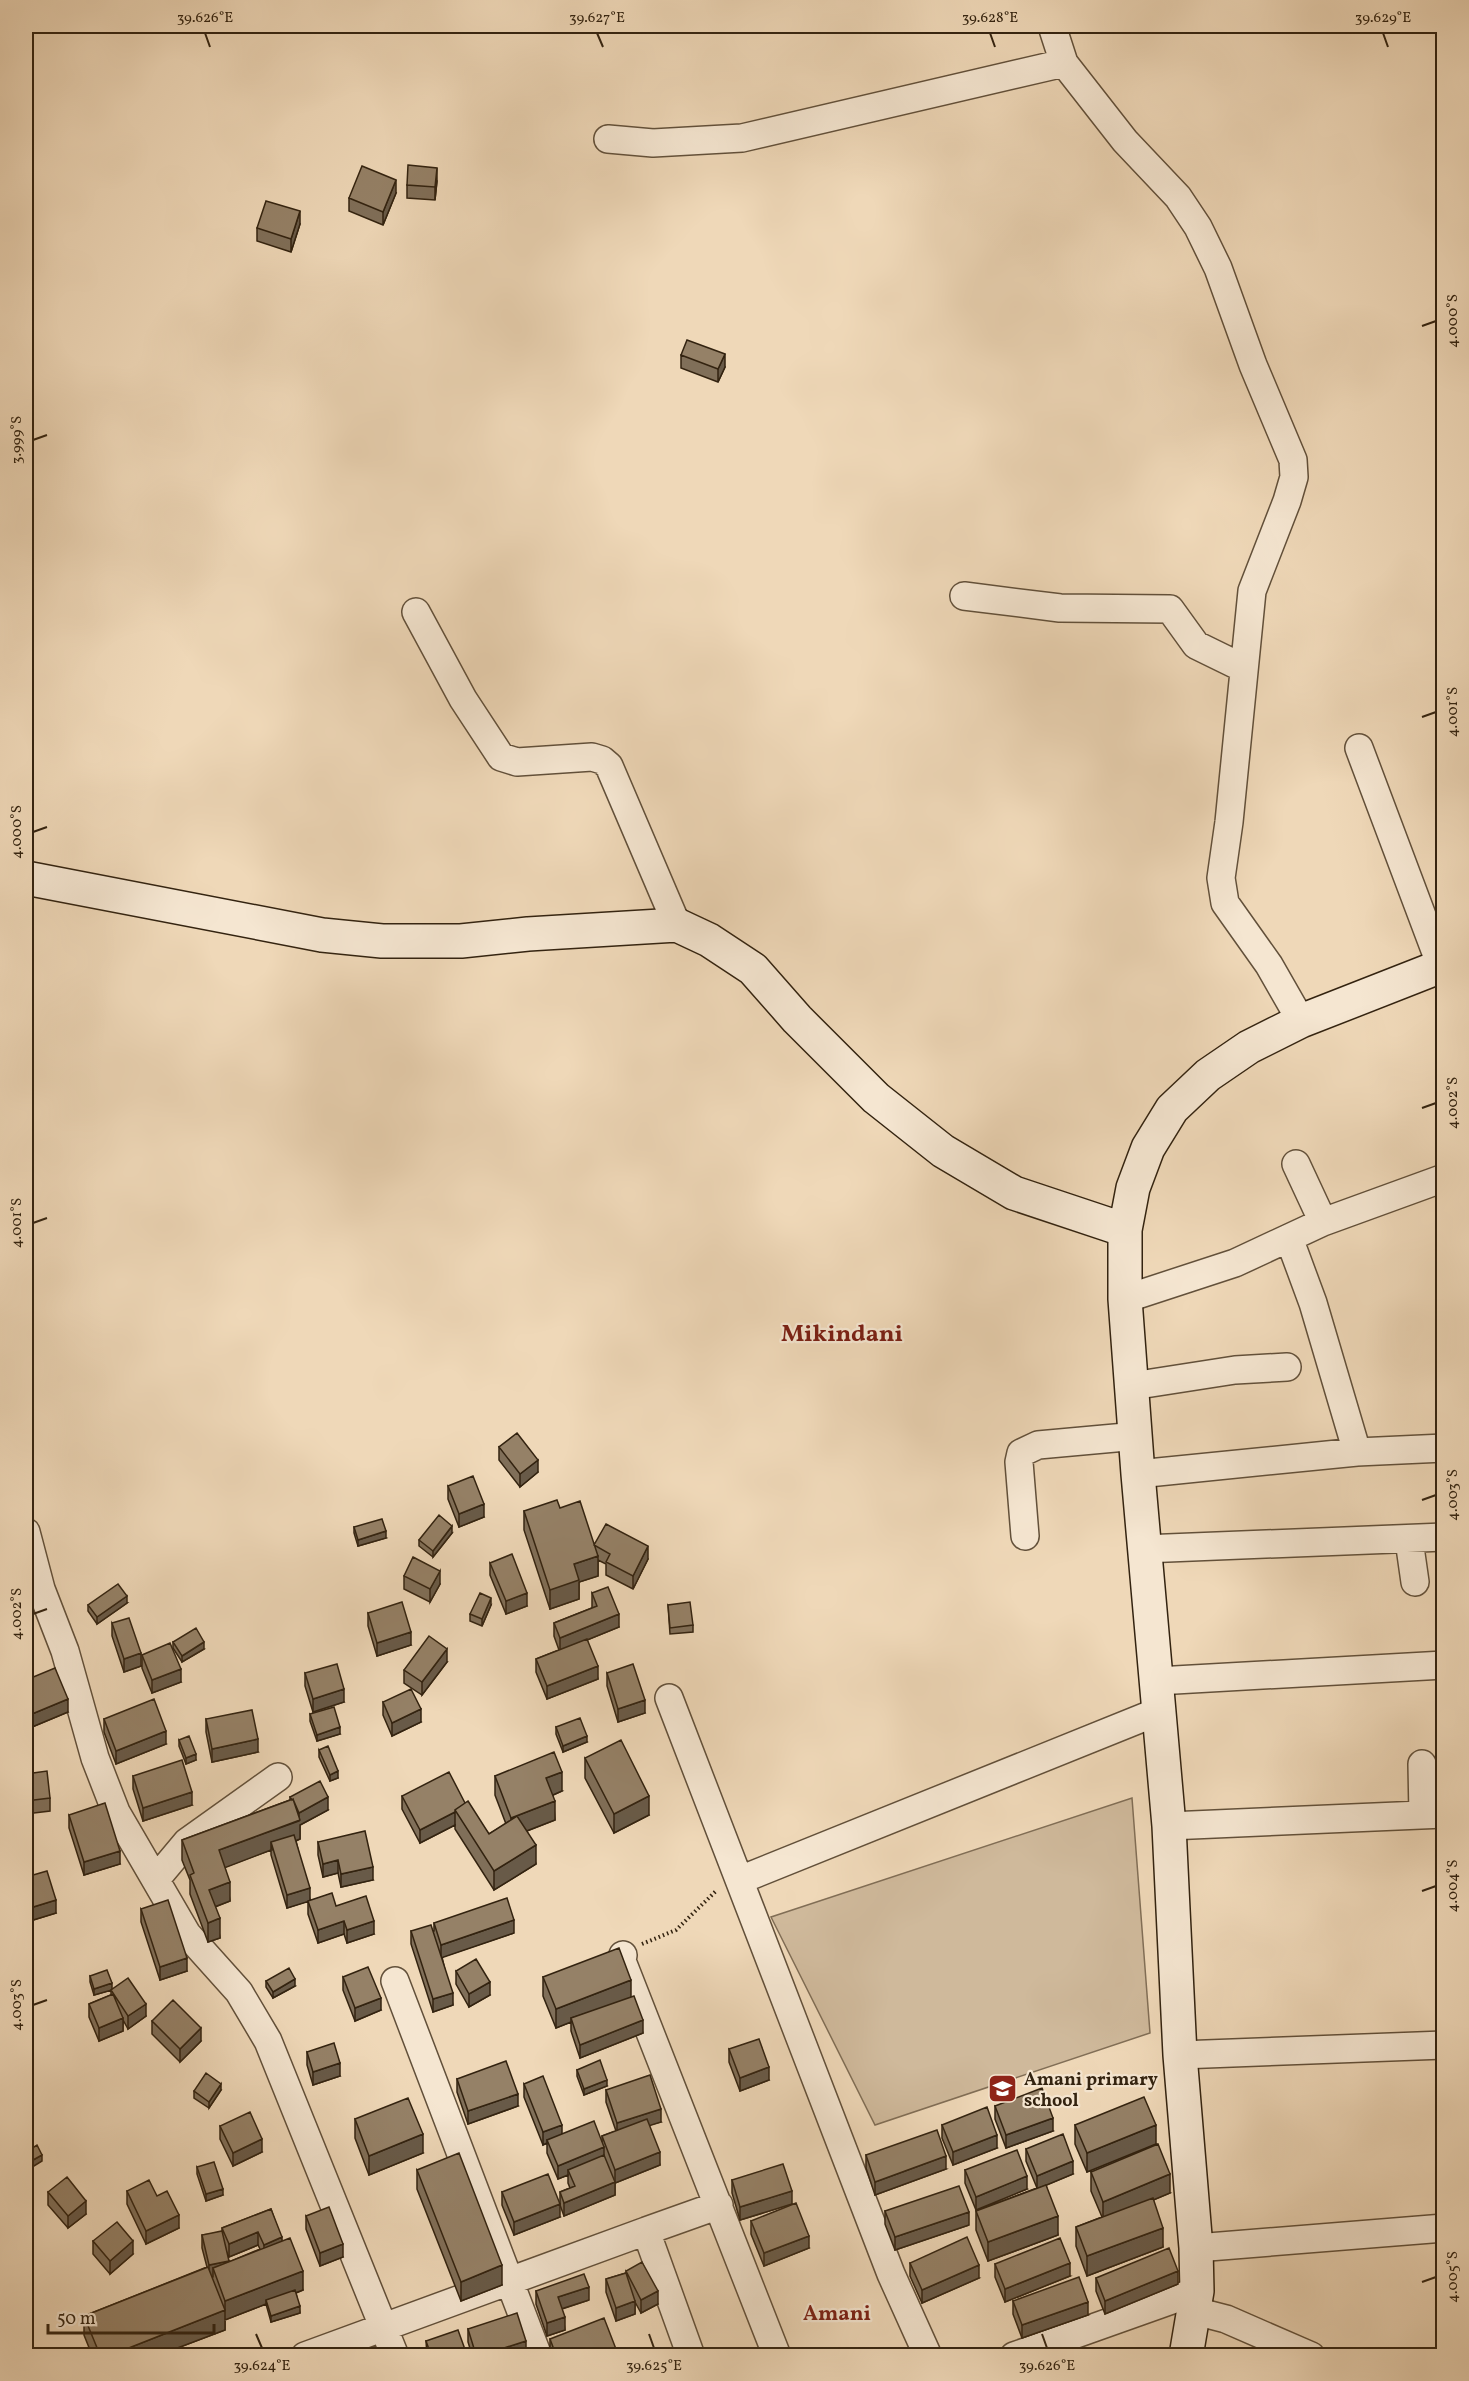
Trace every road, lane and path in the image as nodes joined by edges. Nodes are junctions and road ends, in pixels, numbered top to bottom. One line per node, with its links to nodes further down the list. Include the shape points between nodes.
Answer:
1 (1052, 26): 2 (street)
2 (1064, 63): 3 (street, via 742,138 652,143); 6 (street, via 1198,227 1218,268 1293,460 1294,477 1287,501 1252,591)
3 (608, 139)
4 (964, 596): 6 (street, via 1060,608 1170,609 1196,645)
5 (416, 612): 9 (street, via 463,699 501,757 517,762 592,757 609,766)
6 (1243, 668): 11 (street, via 1222,894)
7 (1359, 748): 10 (street)
8 (26, 878): 9 (street, via 322,935 382,941 461,942)
9 (677, 925): 15 (street, via 753,969 876,1098 943,1151 1014,1192)
10 (1442, 968): 11 (street)
11 (1301, 1021): 15 (street, via 1249,1047 1208,1075 1172,1109 1148,1148 1133,1188)
12 (1296, 1164): 14 (street)
13 (1443, 1178): 14 (street)
14 (1323, 1222): 16 (street)
15 (1125, 1230): 17 (street)
16 (1289, 1238): 17 (street, via 1235,1263); 22 (street, via 1313,1303)
17 (1125, 1299): 19 (street)
18 (1287, 1367): 19 (street, via 1235,1370)
19 (1132, 1386): 20 (street)
20 (1137, 1436): 23 (street); 25 (street, via 1047,1444 1021,1453)
21 (1443, 1448): 22 (street)
22 (1357, 1452): 23 (street)
23 (1138, 1474): 28 (street)
24 (26, 1532): 37 (street, via 95,1758 116,1812)
25 (1025, 1536)
26 (1443, 1537): 27 (street)
27 (1409, 1540): 28 (street); 29 (street)
28 (1143, 1550): 31 (street)
29 (1415, 1582)
30 (1443, 1665): 31 (street)
31 (1157, 1697): 36 (street); 38 (street)
32 (669, 1698): 38 (street)
33 (1422, 1764): 35 (street)
34 (278, 1777): 37 (street, via 187,1842)
35 (1433, 1814): 36 (street)
36 (1169, 1826): 42 (street)
37 (156, 1879): 49 (street, via 187,1934 239,1992 268,2041)
38 (740, 1880): 39 (path, via 719,1888 676,1930); 55 (street, via 891,2274)
39 (623, 1955): 43 (street, via 622,1961)
40 (395, 1982): 47 (street)
41 (1443, 2044): 42 (street)
42 (1180, 2055): 46 (street)
43 (719, 2205): 45 (street); 54 (street)
44 (1443, 2228): 46 (street)
45 (646, 2231): 47 (street); 53 (street)
46 (1196, 2248): 48 (street)
47 (511, 2281): 49 (street); 52 (street)
48 (1196, 2301): 56 (street); 57 (street); 58 (street, via 1226,2319)
49 (384, 2327): 50 (street); 51 (street)
50 (305, 2355)
51 (395, 2355)
52 (538, 2355)
53 (691, 2355)
54 (777, 2355)
55 (928, 2355)
56 (1014, 2355)
57 (1186, 2355)
58 (1311, 2355)

